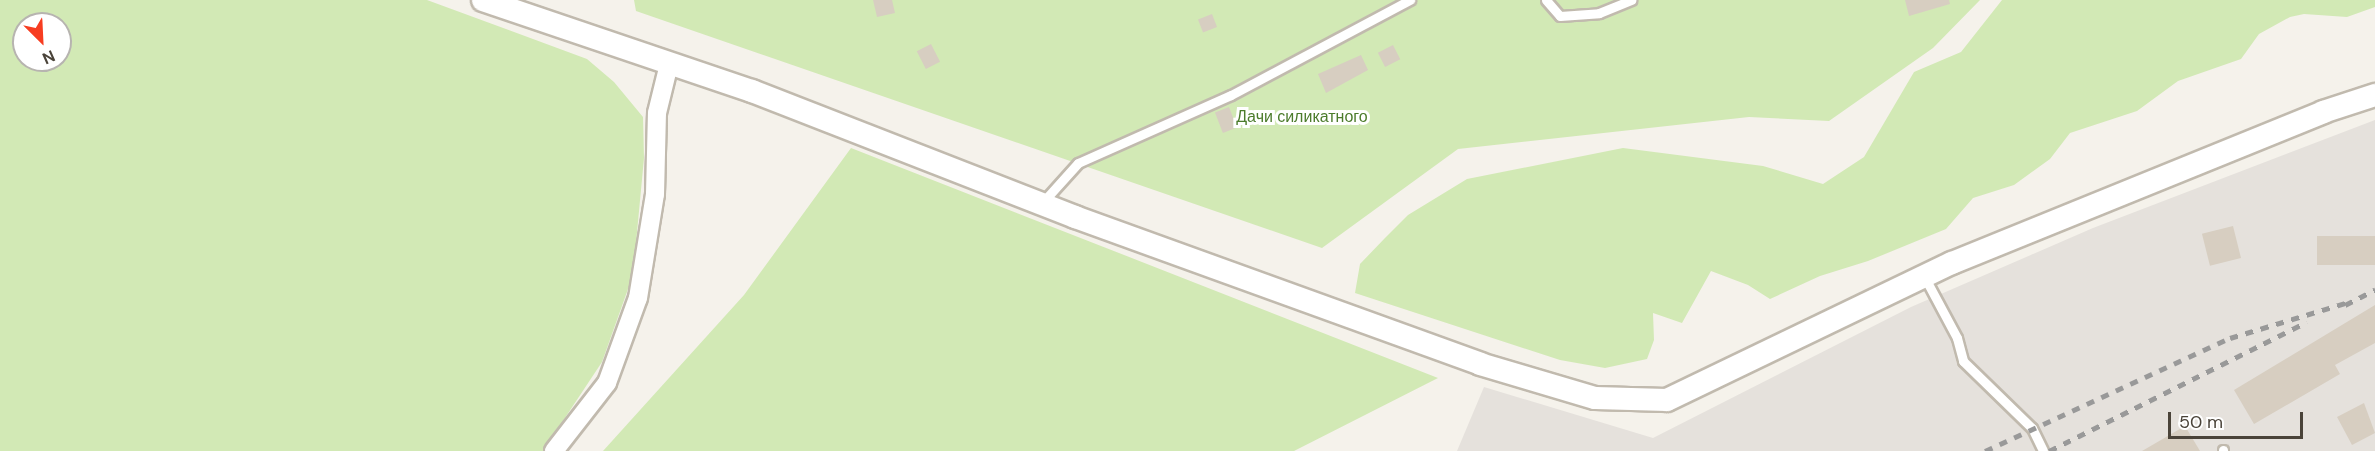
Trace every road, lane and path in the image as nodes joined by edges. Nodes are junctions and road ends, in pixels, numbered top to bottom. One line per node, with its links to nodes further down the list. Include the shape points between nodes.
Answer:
1 (483, 0): 5 (street)
2 (1410, 0): 7 (lane, via 1232,95 1078,163)
3 (1546, 0): 4 (lane, via 1560,16 1599,13)
4 (1632, 0)
5 (669, 64): 7 (street, via 752,91); 9 (street, via 657,113 654,194 638,298 607,382)
6 (2375, 95): 8 (street)
7 (1041, 204): 8 (street, via 1480,364 1595,398 1666,400)
8 (1924, 276): 10 (lane, via 1957,338 1963,361 2032,428)
9 (555, 451)
10 (2043, 451)

